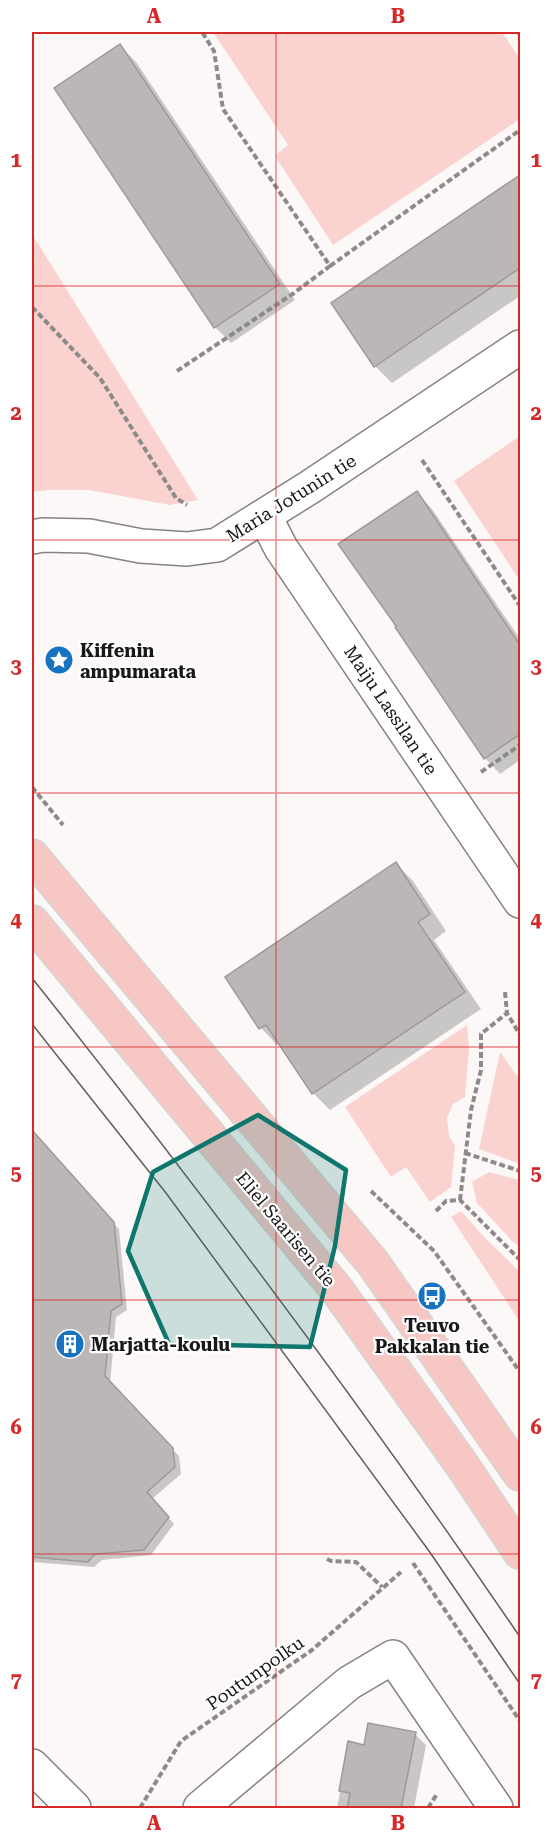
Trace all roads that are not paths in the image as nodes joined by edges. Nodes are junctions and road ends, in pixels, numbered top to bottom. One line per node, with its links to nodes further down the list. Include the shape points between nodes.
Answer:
1 (520, 347): 2 (street, Maria Jotunin tie)
2 (265, 517): 3 (street, Maria Jotunin tie, via 217,545 187,549 141,546 89,536); 5 (street, Maiju Lassilan tie, via 281,548)
3 (32, 537)
4 (32, 856): 7 (main road, via 373,1263)
5 (520, 901)
6 (32, 922): 8 (main road, Eliel Saarisen tie, via 338,1290)
7 (520, 1474)
8 (520, 1552)
9 (32, 1766): 10 (street)
10 (74, 1809)
11 (200, 1809): 12 (street, via 349,1683 393,1657)
12 (496, 1809)

